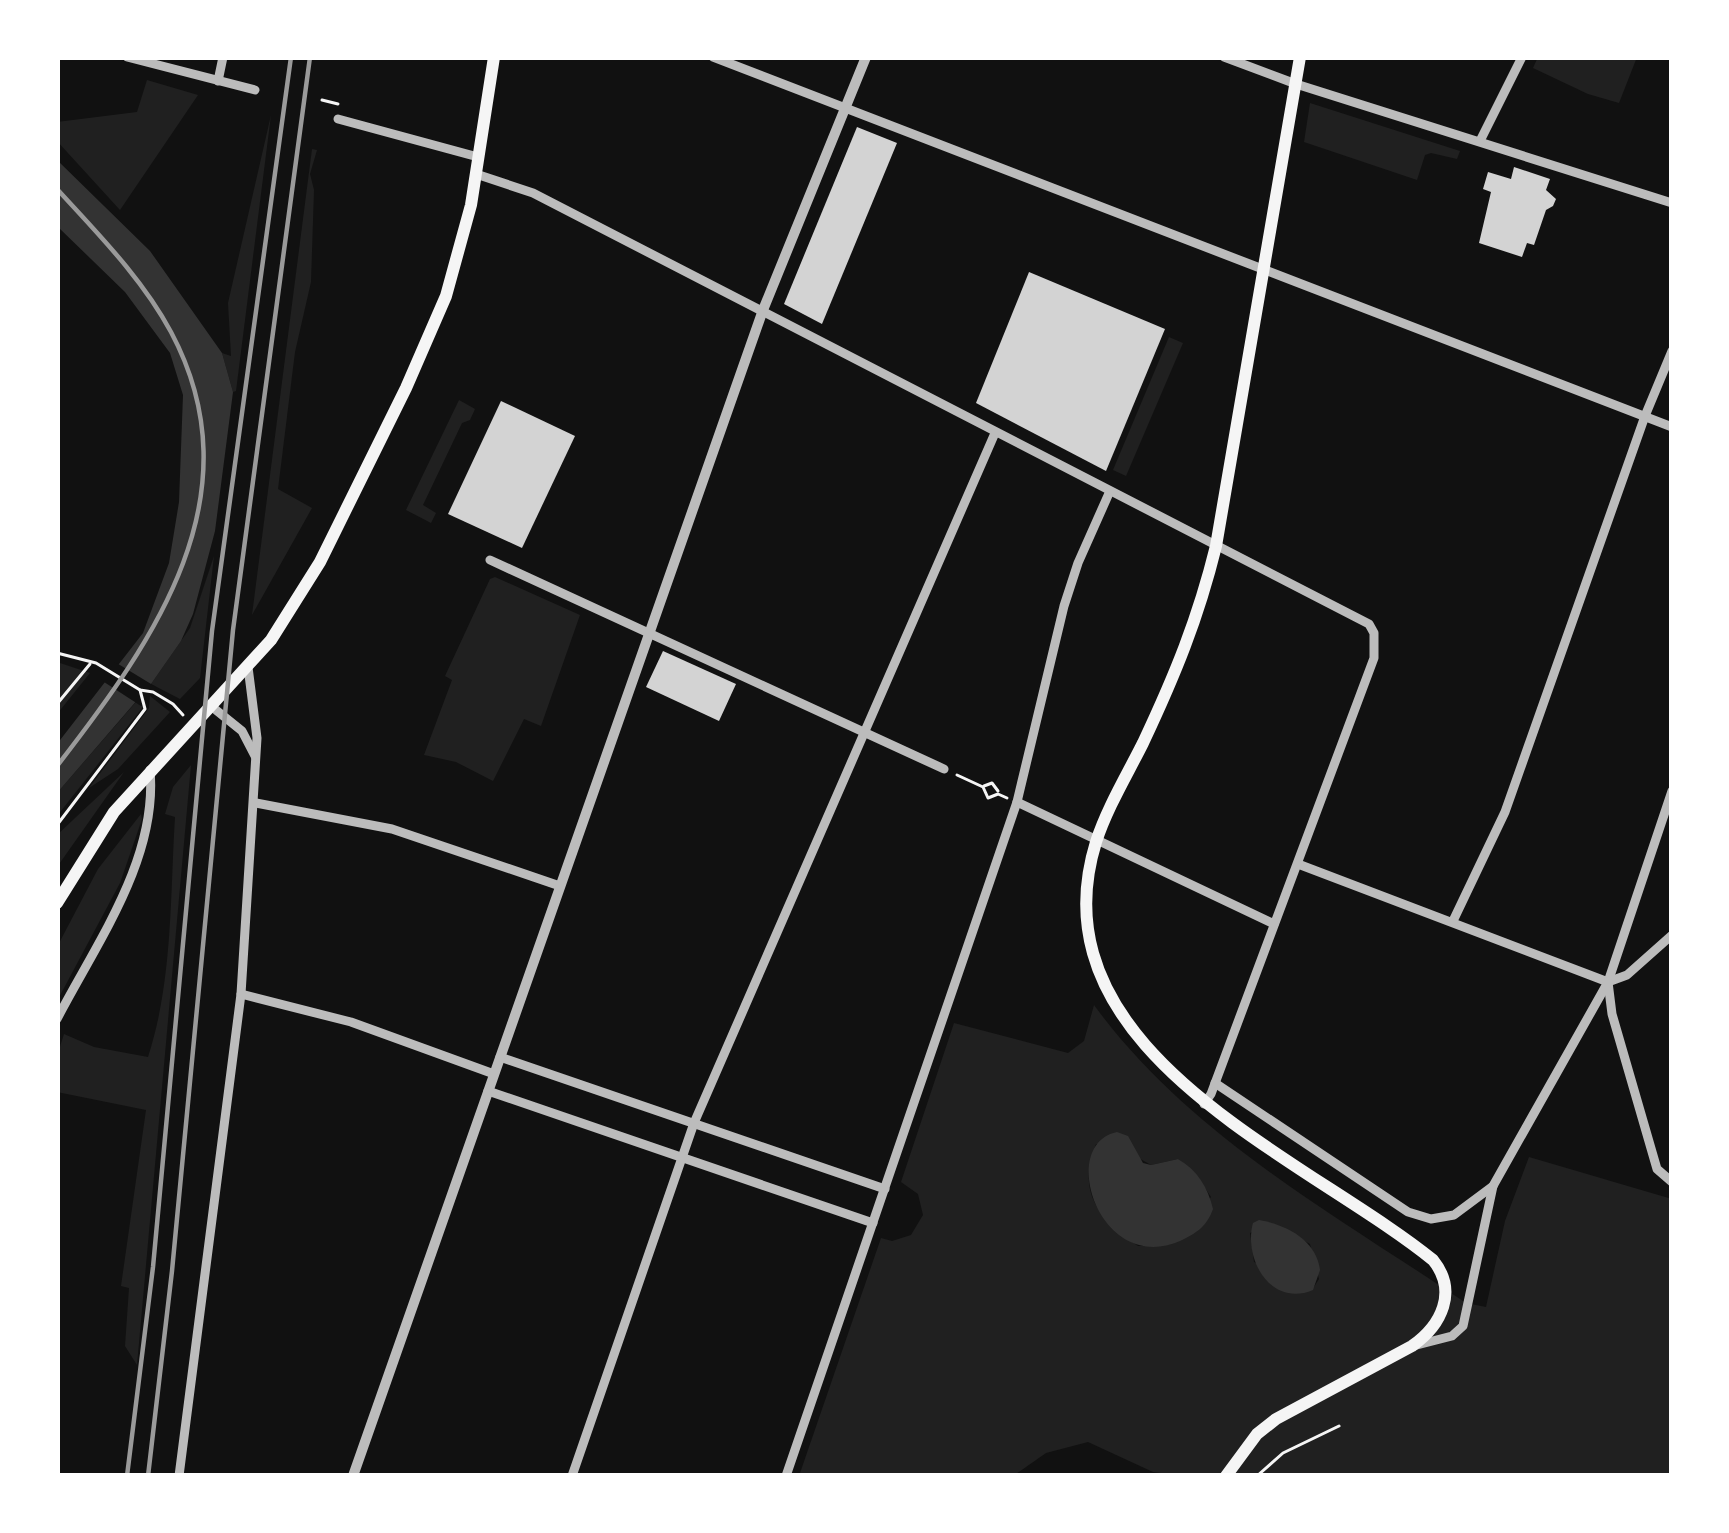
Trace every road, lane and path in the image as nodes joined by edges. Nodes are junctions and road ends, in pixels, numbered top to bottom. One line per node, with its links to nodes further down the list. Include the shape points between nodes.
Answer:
1 (127, 57): 9 (street)
2 (223, 57): 9 (street)
3 (494, 57): 17 (main road)
4 (713, 57): 14 (street)
5 (866, 57): 14 (street)
6 (1224, 57): 10 (street)
7 (1300, 57): 10 (main road)
8 (1522, 57): 16 (street)
9 (218, 81): 11 (street)
10 (1296, 84): 16 (street); 20 (main road)
11 (255, 90)
12 (322, 100): 13 (path)
13 (342, 106)
14 (844, 110): 20 (street); 21 (street)
15 (338, 119): 17 (street)
16 (1480, 141): 19 (street)
17 (478, 158): 18 (main road)
18 (476, 174): 21 (street, via 533,193); 32 (main road, via 460,255 424,350 320,562)
19 (1672, 203)
20 (1264, 268): 23 (street); 27 (main road)
21 (763, 310): 25 (street); 29 (street)
22 (1672, 351): 23 (street)
23 (1645, 416): 24 (street); 51 (street, via 1505,812)
24 (1672, 427)
25 (995, 433): 26 (street); 37 (street)
26 (1110, 491): 27 (street); 44 (street, via 1064,605)
27 (1216, 546): 47 (main road, via 1189,641); 48 (street, via 1363,617 1374,633 1374,658)
28 (490, 560): 29 (street)
29 (649, 631): 37 (street); 49 (street)
30 (57, 652): 31 (path)
31 (94, 662): 33 (path); 34 (path)
32 (248, 668): 36 (main road); 38 (street)
33 (140, 690): 35 (path); 46 (path, via 146,703)
34 (57, 704)
35 (173, 704)
36 (211, 706): 38 (street, via 242,731); 40 (main road)
37 (864, 730): 39 (street); 62 (street)
38 (256, 761): 45 (street)
39 (944, 769): 41 (path)
40 (150, 770): 50 (main road); 56 (street, via 152,809 130,879)
41 (983, 787): 43 (path, via 995,784); 43 (path, via 988,798)
42 (1672, 791): 54 (street)
43 (998, 794): 44 (path)
44 (1017, 802): 47 (street); 66 (street)
45 (256, 803): 49 (street, via 392,829); 55 (street)
46 (57, 825)
47 (1097, 840): 52 (street); 61 (main road, via 1087,914 1099,968 1140,1037)
48 (1298, 863): 51 (street); 52 (street)
49 (557, 885): 57 (street)
50 (57, 903)
51 (1453, 921): 54 (street)
52 (1274, 924): 59 (street)
53 (1672, 935): 54 (street, via 1628,975)
54 (1608, 982): 64 (street, via 1657,1169); 65 (street)
55 (241, 994): 58 (street, via 351,1022); 70 (street)
56 (57, 1018)
57 (500, 1057): 58 (street); 62 (street)
58 (494, 1075): 60 (street)
59 (1215, 1083): 61 (street); 65 (street, via 1408,1211 1454,1215)
60 (488, 1091): 63 (street); 71 (street)
61 (1204, 1104): 68 (main road, via 1441,1270 1446,1303)
62 (694, 1123): 63 (street); 66 (street)
63 (681, 1158): 67 (street); 72 (street)
64 (1672, 1182)
65 (1493, 1186): 68 (street, via 1463,1326)
66 (885, 1189): 67 (street)
67 (873, 1223): 73 (street)
68 (1412, 1346): 74 (main road, via 1276,1419)
69 (1339, 1426): 75 (path, via 1283,1453)
70 (178, 1476)
71 (352, 1476)
72 (572, 1476)
73 (786, 1476)
74 (1226, 1476)
75 (1257, 1476)

